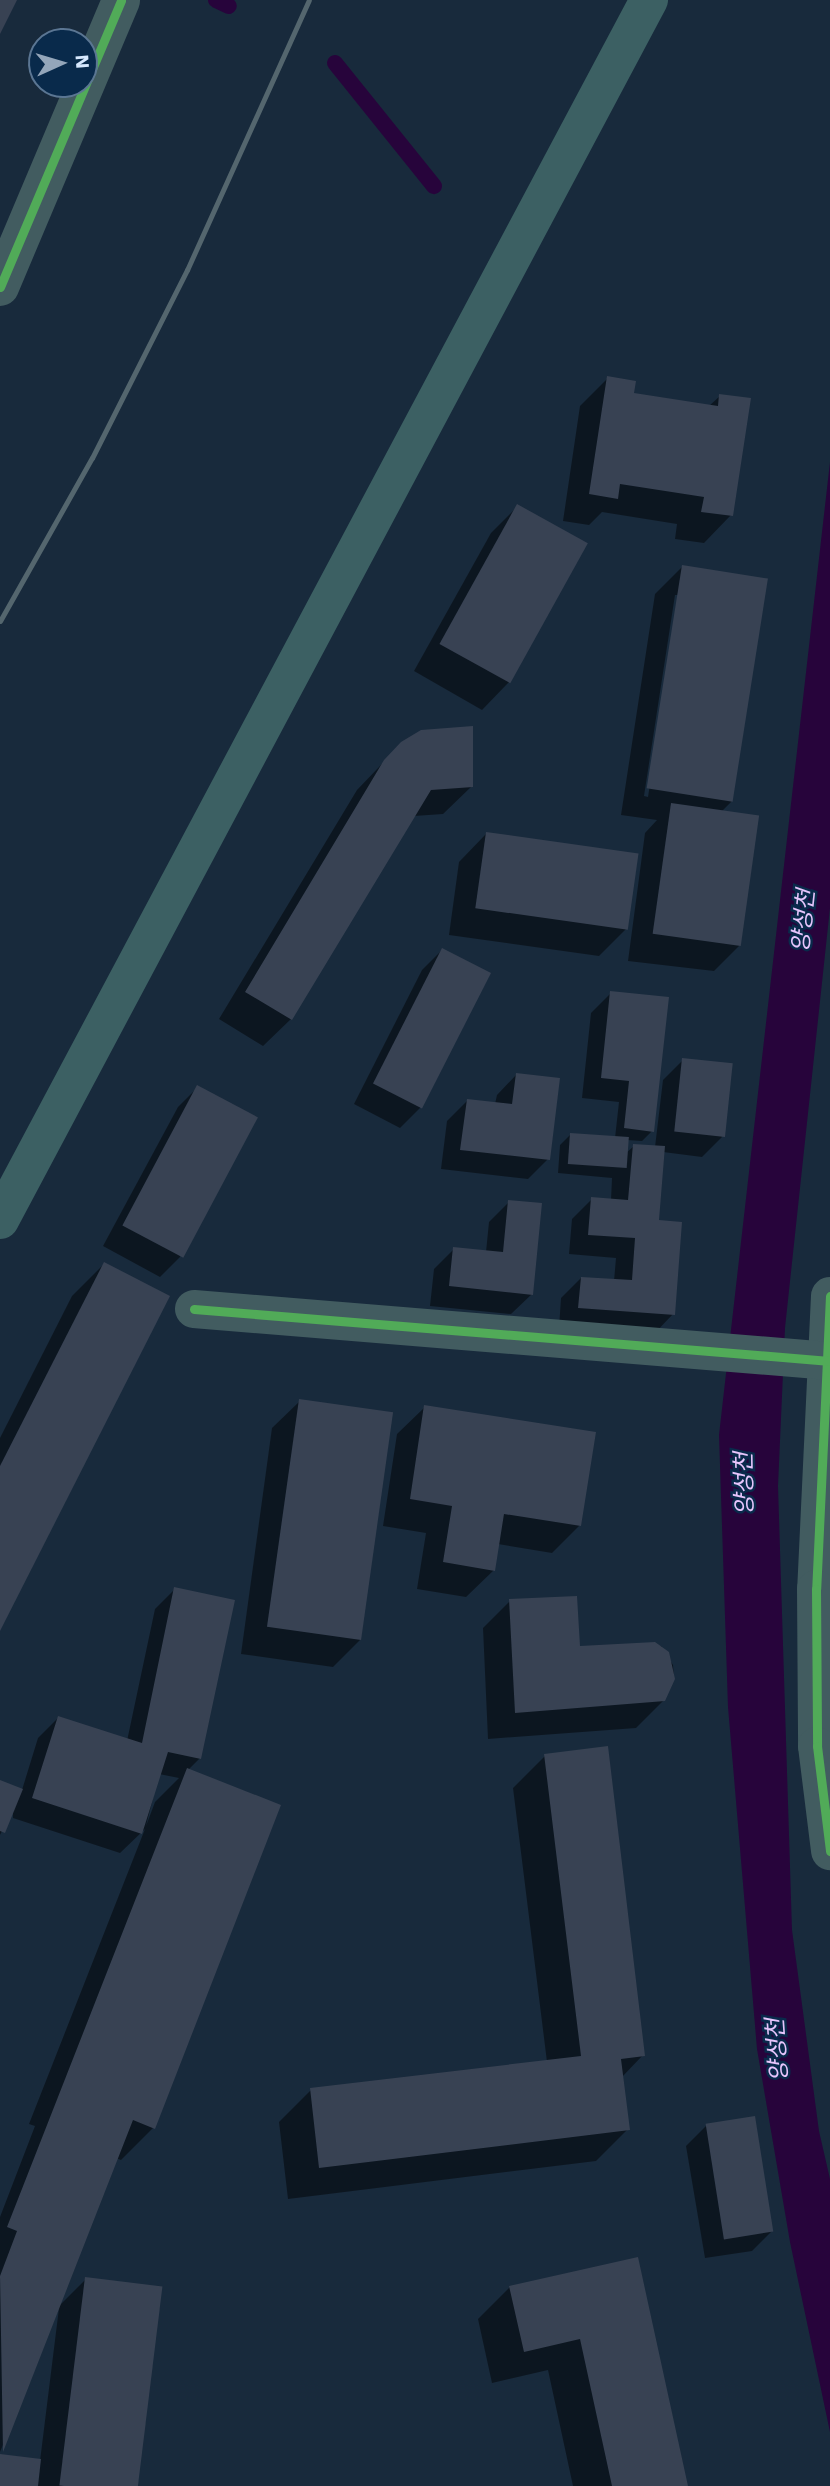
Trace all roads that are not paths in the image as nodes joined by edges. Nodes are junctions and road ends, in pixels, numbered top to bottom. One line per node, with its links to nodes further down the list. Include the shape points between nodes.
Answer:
1 (121, 0): 3 (street)
2 (649, 0): 4 (main road)
3 (0, 287)
4 (0, 1220)
5 (830, 1296): 7 (street)
6 (194, 1309): 7 (street)
7 (820, 1361): 8 (street, via 817,1746)
8 (830, 1851)

